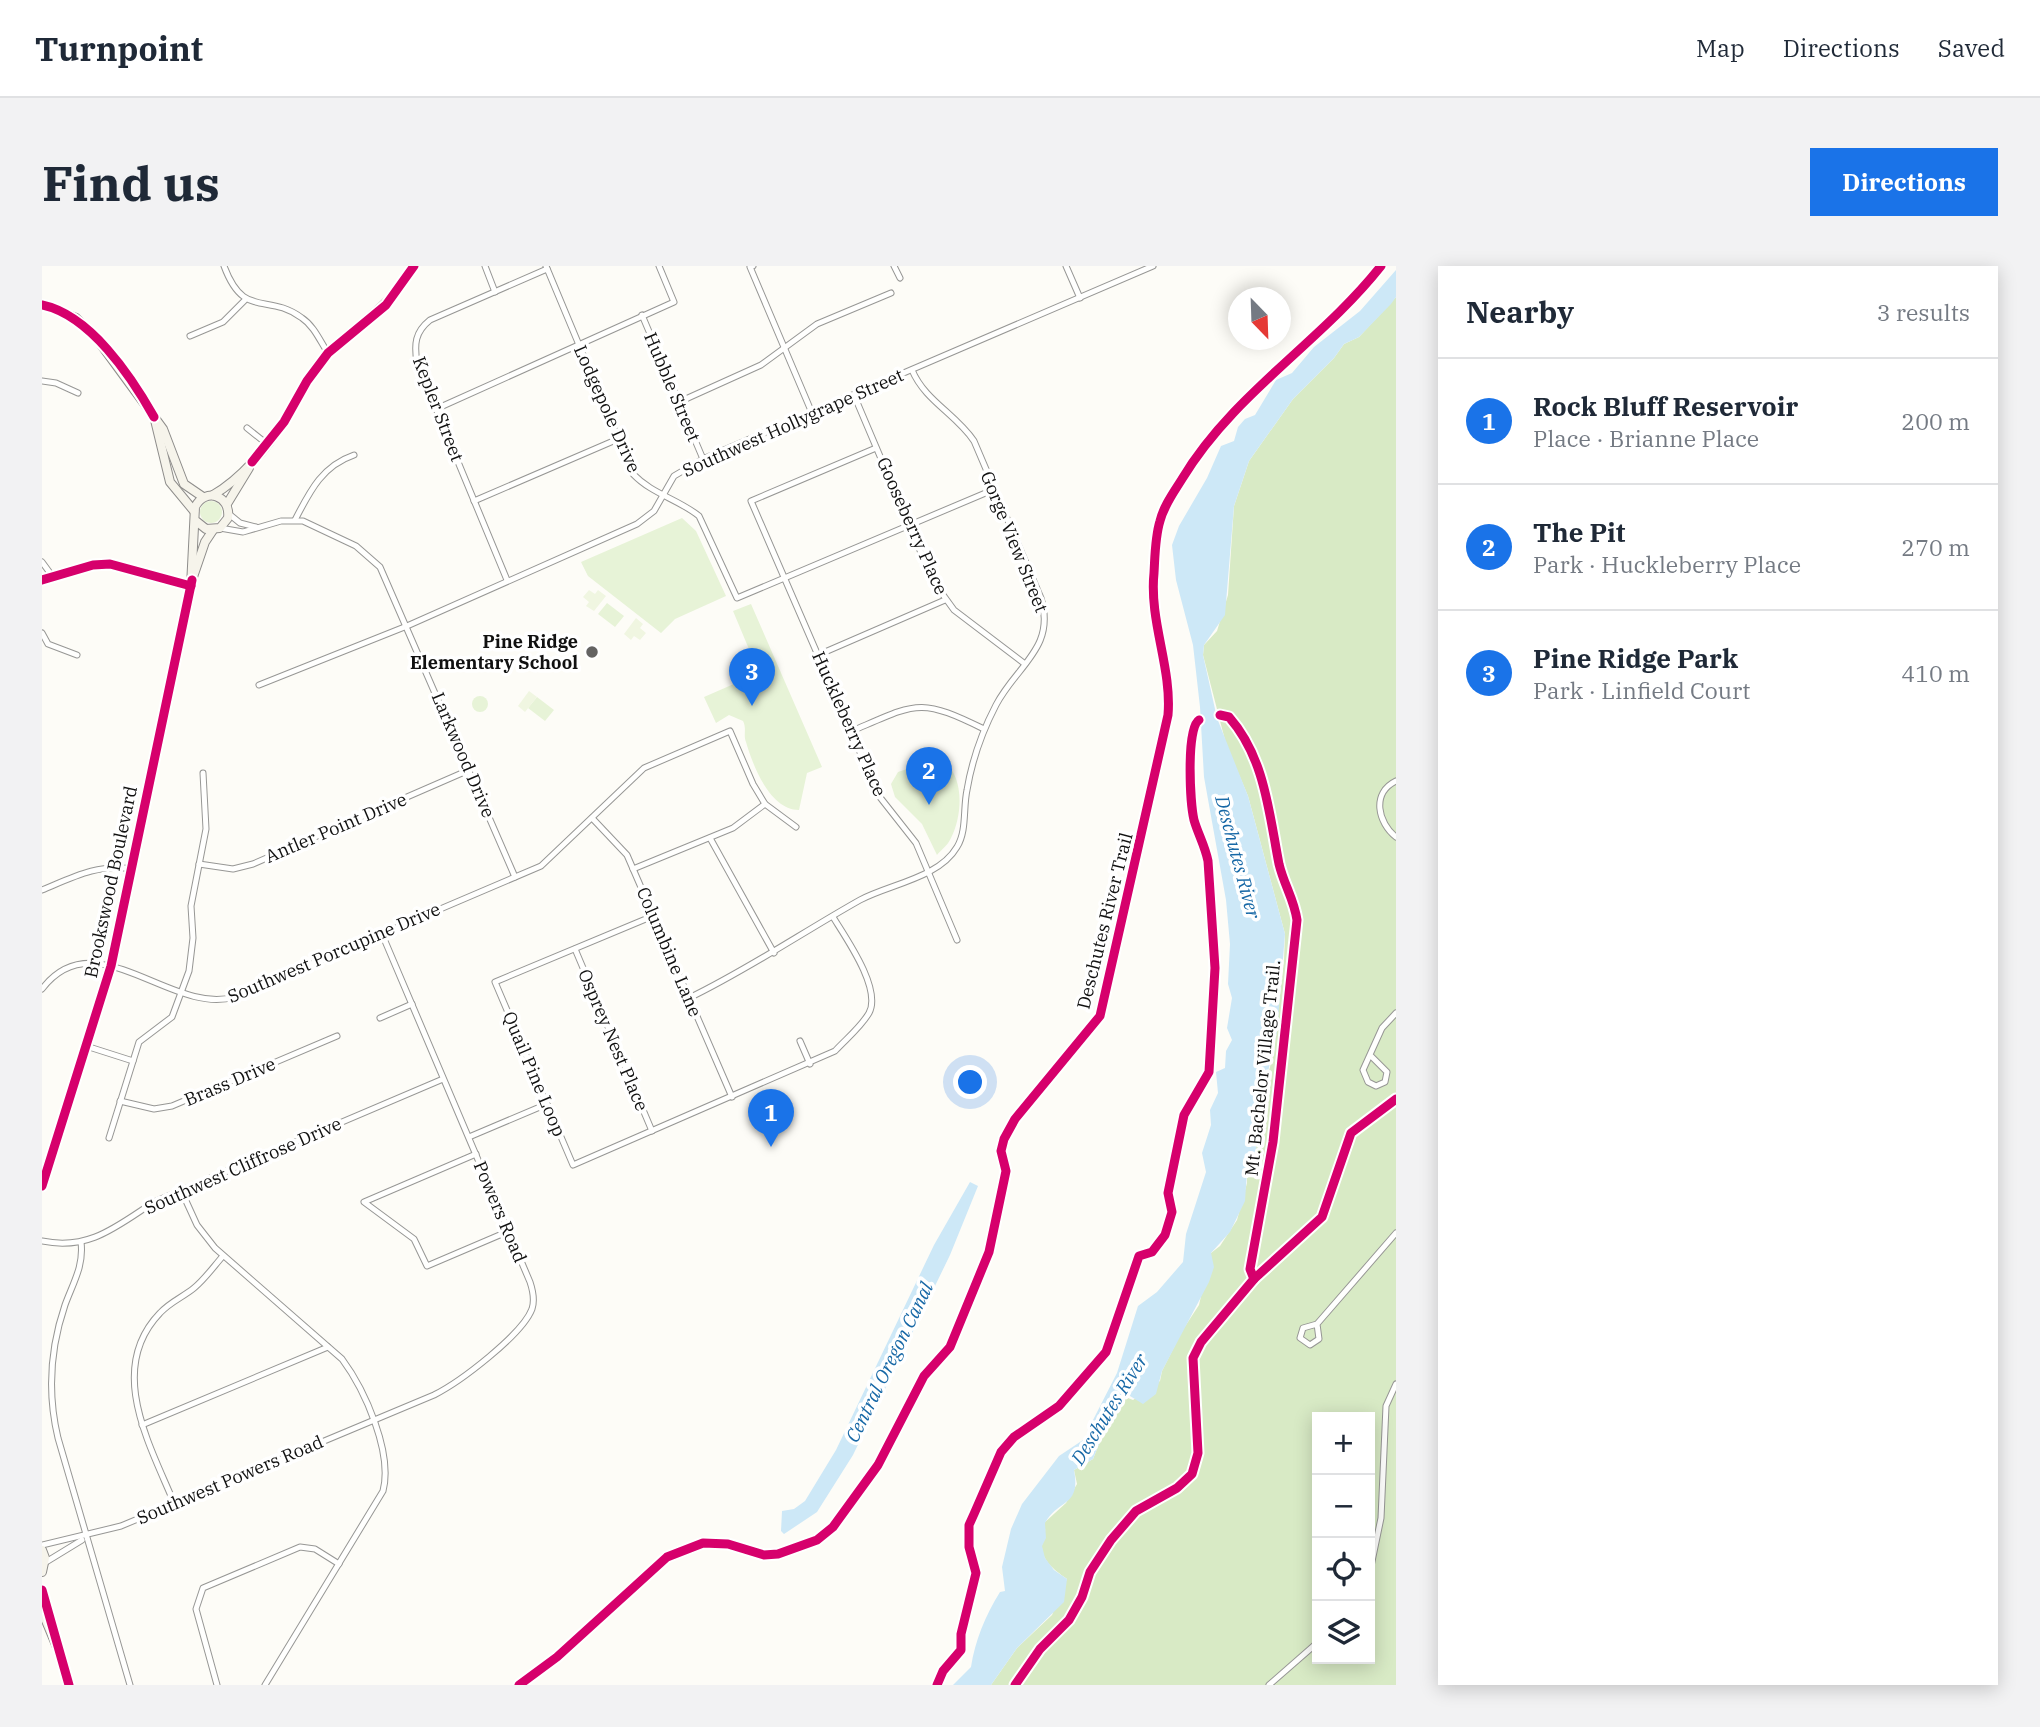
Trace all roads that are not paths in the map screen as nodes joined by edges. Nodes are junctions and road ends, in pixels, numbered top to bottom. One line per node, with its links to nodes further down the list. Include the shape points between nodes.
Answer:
1 (224, 266): 14 (street)
2 (414, 266): 20 (main road, via 386,305)
3 (485, 266): 11 (street)
4 (659, 266): 16 (street, via 674,302)
5 (894, 266): 10 (street)
6 (1066, 266): 13 (street)
7 (1153, 266): 13 (street, Southwest Hollygrape Street)
8 (752, 267): 19 (street)
9 (547, 268): 11 (street, Kepler Street); 18 (street, Lodgepole Drive)
10 (900, 278)
11 (495, 292): 26 (street, Kepler Street, via 421,327 415,347 417,362)
12 (891, 293): 19 (street, via 817,324)
13 (1080, 298): 21 (street, Southwest Hollygrape Street)
14 (246, 300): 17 (street, via 223,322); 20 (street, via 281,307 305,319)
15 (42, 305): 28 (main road, via 64,312 86,327)
16 (642, 315): 18 (street); 25 (street, Hubble Street)
17 (190, 336)
18 (579, 344): 26 (street); 30 (street, Lodgepole Drive)
19 (784, 347): 25 (street, via 743,375); 27 (street)
20 (328, 354): 31 (main road)
21 (912, 370): 24 (street, Southwest Hollygrape Street); 36 (street, Gorge View Street, via 923,390 964,427)
22 (42, 381): 23 (street)
23 (78, 393)
24 (854, 395): 27 (street, Southwest Hollygrape Street); 32 (street, Gooseberry Place)
25 (679, 402): 34 (street, Hubble Street)
26 (436, 408): 40 (street, Kepler Street)
27 (812, 413): 34 (street, Southwest Hollygrape Street)
28 (154, 417): 39 (main road, via 184,484); 42 (main road, via 170,482)
29 (247, 428): 31 (street)
30 (618, 439): 38 (street, Lodgepole Drive, via 633,474); 40 (street)
31 (267, 444): 35 (main road)
32 (876, 448): 46 (street, Gooseberry Place); 51 (street, Huckleberry Place, via 751,501)
33 (354, 455): 44 (street, via 328,467)
34 (703, 459): 38 (street, Southwest Hollygrape Street, via 674,475)
35 (252, 462): 37 (main road); 41 (main road)
36 (995, 489): 46 (street); 60 (street, Gorge View Street, via 1044,609 1043,637)
37 (214, 495): 39 (main road); 41 (main road)
38 (661, 495): 51 (street, Lodgepole Drive, via 699,516 737,598); 53 (street, Southwest Hollygrape Street, via 653,511 636,524)
39 (203, 497): 42 (main road)
40 (474, 501): 53 (street, Kepler Street)
41 (227, 504): 43 (main road)
42 (194, 510): 45 (main road)
43 (229, 514): 47 (street, via 240,523); 48 (main road)
44 (295, 520): 47 (street); 56 (street, Larkwood Drive, via 372,557 388,580)
45 (196, 521): 48 (main road, via 203,528); 54 (main road, Brookswood Boulevard)
46 (909, 525): 51 (street); 55 (street, Gooseberry Place)
47 (259, 528): 48 (street, via 243,533)
48 (216, 529): 54 (main road, Brookswood Boulevard, via 205,542)
49 (42, 562): 50 (street)
50 (53, 577): 52 (main road); 54 (main road, via 110,564)
51 (785, 578): 59 (street, Huckleberry Place)
52 (42, 580)
53 (507, 580): 56 (street, Southwest Hollygrape Street)
54 (191, 583): 73 (main road, Brookswood Boulevard)
55 (945, 600): 59 (street); 60 (street, Gooseberry Place)
56 (407, 626): 61 (street, Southwest Hollygrape Street); 64 (street, Larkwood Drive)
57 (42, 633): 58 (street, via 48,644)
58 (77, 655)
59 (818, 655): 63 (street, Huckleberry Place)
60 (1025, 664): 62 (street, Gorge View Street)
61 (260, 685)
62 (984, 729): 63 (street, via 945,710 917,706); 75 (street, Gorge View Street, via 972,764 959,845 948,860)
63 (852, 731): 75 (street, Huckleberry Place, via 879,796 911,833)
64 (469, 770): 72 (street, Antler Point Drive, via 253,864 233,869); 76 (street, Larkwood Drive)
65 (203, 774): 72 (street, via 206,829)
66 (1396, 781): 70 (street, via 1383,792 1380,805 1383,822)
67 (765, 804): 68 (street, Southwest Porcupine Drive, via 730,731 644,768); 69 (street); 71 (street, via 746,821)
68 (592, 818): 74 (street, Columbine Lane, via 620,846); 76 (street, Southwest Porcupine Drive, via 552,859)
69 (796, 827)
70 (1396, 837)
71 (710, 838): 74 (street); 83 (street)
72 (199, 864): 86 (street, via 191,906 192,953)
73 (131, 869): 77 (street, via 92,870); 84 (main road, Brookswood Boulevard)
74 (633, 869): 78 (street, Columbine Lane)
75 (928, 870): 79 (street, Gorge View Street); 81 (street, Huckleberry Place)
76 (515, 877): 80 (street, Southwest Porcupine Drive)
77 (42, 890)
78 (653, 916): 82 (street, Quail Pine Loop); 87 (street, Columbine Lane)
79 (833, 917): 83 (street, Gorge View Street); 96 (street, Quail Pine Loop, via 858,959 872,1004 835,1051)
80 (382, 934): 86 (street, Southwest Porcupine Drive, via 224,1000 207,1000); 88 (street, Powers Road)
81 (957, 940)
82 (575, 949): 100 (street, Quail Pine Loop, via 495,982); 101 (street, Osprey Nest Place)
83 (774, 953): 87 (street, Gorge View Street)
84 (111, 966): 85 (street, Southwest Porcupine Drive, via 73,965); 86 (street, Southwest Porcupine Drive); 93 (main road, Brookswood Boulevard)
85 (42, 989)
86 (182, 991): 95 (street, via 172,1017 141,1038)
87 (690, 998): 98 (street, Columbine Lane)
88 (412, 1004): 90 (street); 97 (street, Powers Road)
89 (1396, 1013): 94 (street, via 1382,1028)
90 (380, 1018)
91 (337, 1036): 99 (street, Brass Drive, via 172,1106 154,1109)
92 (800, 1041): 96 (street)
93 (86, 1046): 95 (street); 105 (main road, Brookswood Boulevard)
94 (1371, 1056): 94 (street, via 1364,1077 1376,1086 1385,1082 1387,1072)
95 (133, 1061): 99 (street)
96 (810, 1064): 98 (street, Quail Pine Loop)
97 (443, 1079): 102 (street, Powers Road); 106 (street, Southwest Cliffrose Drive)
98 (732, 1097): 101 (street, Quail Pine Loop)
99 (120, 1101): 103 (street)
100 (547, 1104): 101 (street, Quail Pine Loop, via 573,1165); 102 (street)
101 (652, 1131)
102 (469, 1137): 104 (street, Powers Road)
103 (109, 1138)
104 (476, 1154): 107 (street, Powers Road); 107 (street, via 364,1202 414,1239 428,1266)
105 (42, 1186)
106 (181, 1190): 110 (street, Southwest Cliffrose Drive, via 154,1202 109,1233); 111 (street, via 197,1225)
107 (509, 1231): 115 (street, Powers Road, via 533,1293 531,1312 465,1377)
108 (1396, 1233): 112 (street)
109 (42, 1241): 110 (street, Southwest Cliffrose Drive)
110 (81, 1242): 118 (street, via 79,1272 62,1315 50,1377 58,1438)
111 (223, 1256): 113 (street); 116 (street, via 200,1283 159,1314 143,1338 134,1379)
112 (1317, 1324): 112 (street, via 1303,1328 1300,1338 1304,1343 1320,1339)
113 (328, 1347): 115 (street, via 349,1368); 116 (street)
114 (1396, 1384): 119 (street, via 1386,1406 1381,1518)
115 (372, 1420): 117 (street, Southwest Powers Road); 121 (street, via 386,1457 386,1479)
116 (142, 1425): 117 (street)
117 (174, 1503): 118 (street, Southwest Powers Road)
118 (88, 1536): 120 (street); 122 (street, via 51,1556); 128 (street)
119 (1375, 1547)
120 (42, 1548): 122 (main road)
121 (339, 1563): 129 (street, via 315,1549 300,1547 204,1588 196,1609); 130 (street)
122 (43, 1569)
123 (42, 1590): 126 (main road)
124 (42, 1611): 126 (main road)
125 (1312, 1647): 131 (street)
126 (59, 1649): 127 (main road)
127 (69, 1685)
128 (130, 1685)
129 (217, 1685)
130 (265, 1685)
131 (1269, 1685)

